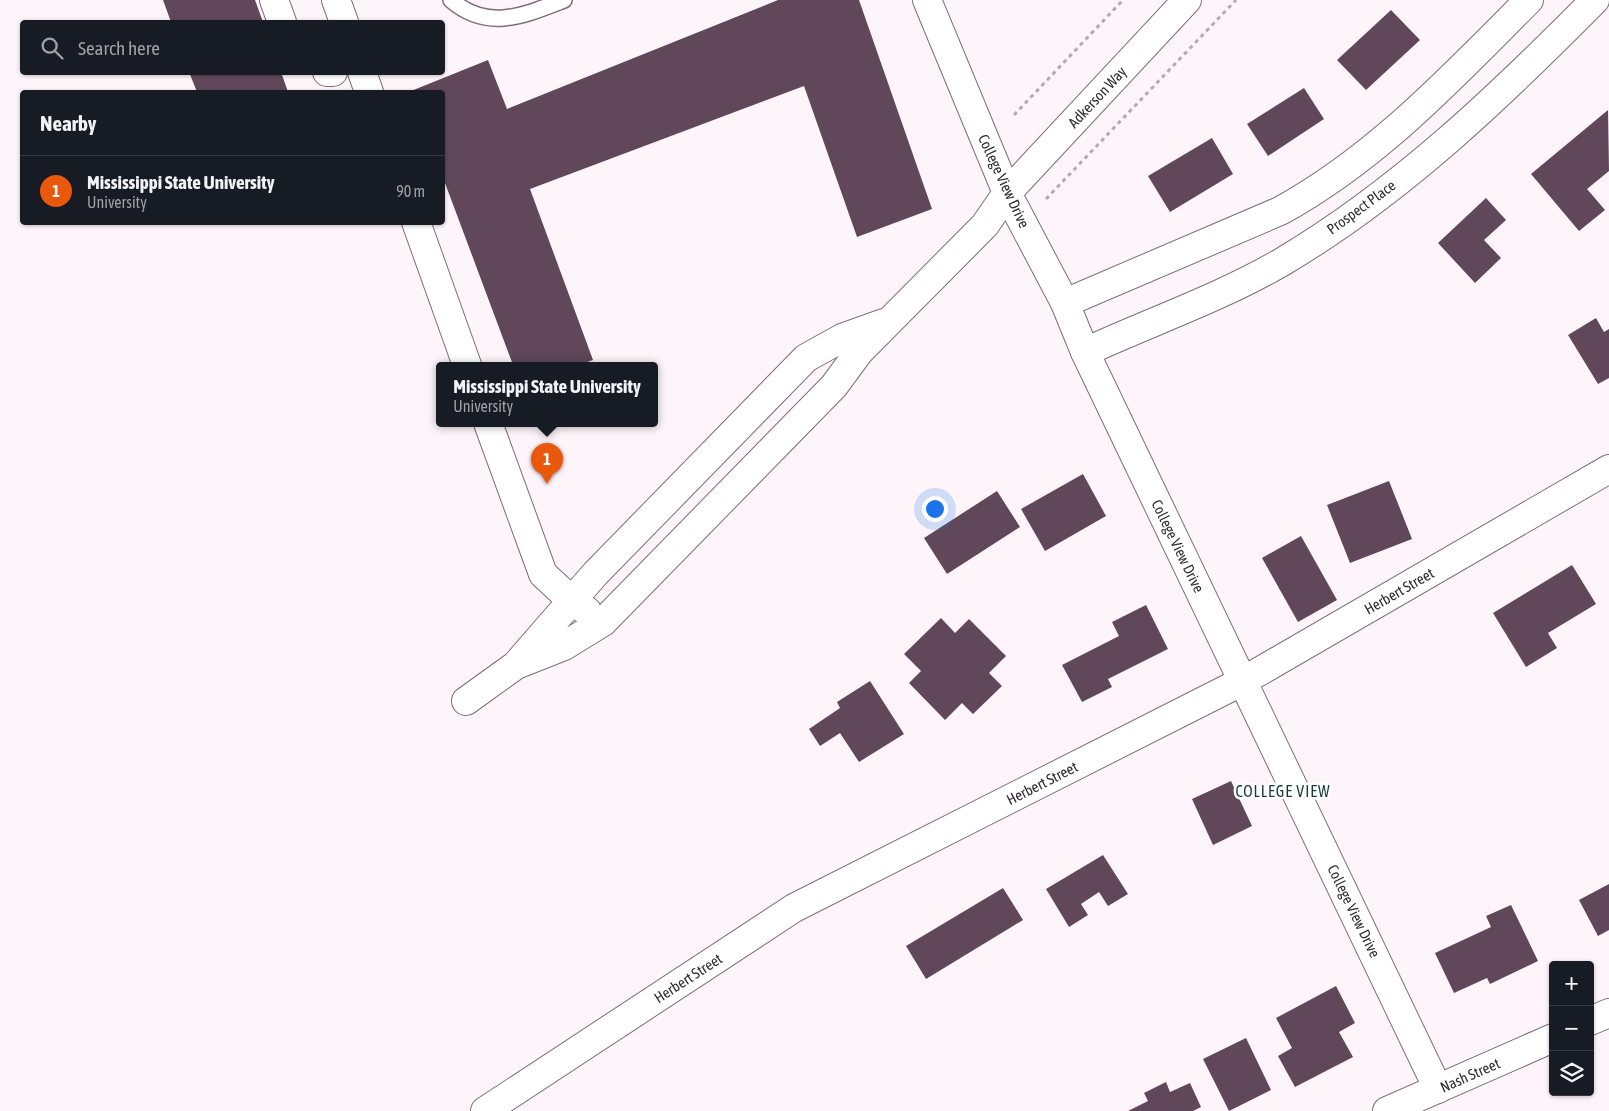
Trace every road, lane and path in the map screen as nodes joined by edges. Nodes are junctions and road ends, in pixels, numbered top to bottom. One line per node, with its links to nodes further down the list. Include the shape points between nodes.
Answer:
1 (274, 0): 11 (street)
2 (336, 0): 12 (street)
3 (451, 0): 4 (lane, via 470,12 491,18 517,17)
4 (564, 0)
5 (927, 0): 16 (street, College View Drive)
6 (1123, 0): 15 (path)
7 (1187, 0): 16 (street, Adkerson Way)
8 (1236, 0): 17 (path)
9 (1529, 0): 19 (street, via 1400,126 1359,160 1308,195 1280,211)
10 (1595, 0): 21 (street, Prospect Place, via 1515,81 1445,143 1361,210 1242,283)
11 (281, 20)
12 (343, 20)
13 (363, 75): 14 (street)
14 (369, 90)
15 (1014, 116)
16 (1007, 193): 19 (street, College View Drive); 20 (street, Adkerson Way, via 985,225)
17 (1046, 199)
18 (417, 225): 22 (street)
19 (1065, 303): 21 (street, College View Drive)
20 (892, 320): 25 (street, via 842,338 806,358); 26 (street, Adkerson Way, via 859,352 834,386)
21 (1085, 352): 28 (street, College View Drive)
22 (466, 362)
23 (489, 427): 25 (street, via 542,574)
24 (1609, 469): 28 (street, Herbert Street)
25 (572, 601): 26 (street); 27 (street)
26 (603, 622): 27 (street, Adkerson Way, via 564,646)
27 (516, 665): 29 (street)
28 (1243, 682): 33 (street, College View Drive); 34 (street, Herbert Street, via 794,908)
29 (466, 701)
30 (1609, 1013): 31 (street)
31 (1594, 1019)
32 (1549, 1040): 33 (street, Nash Street)
33 (1438, 1089): 35 (street, Nash Street)
34 (485, 1111)
35 (1387, 1111)

